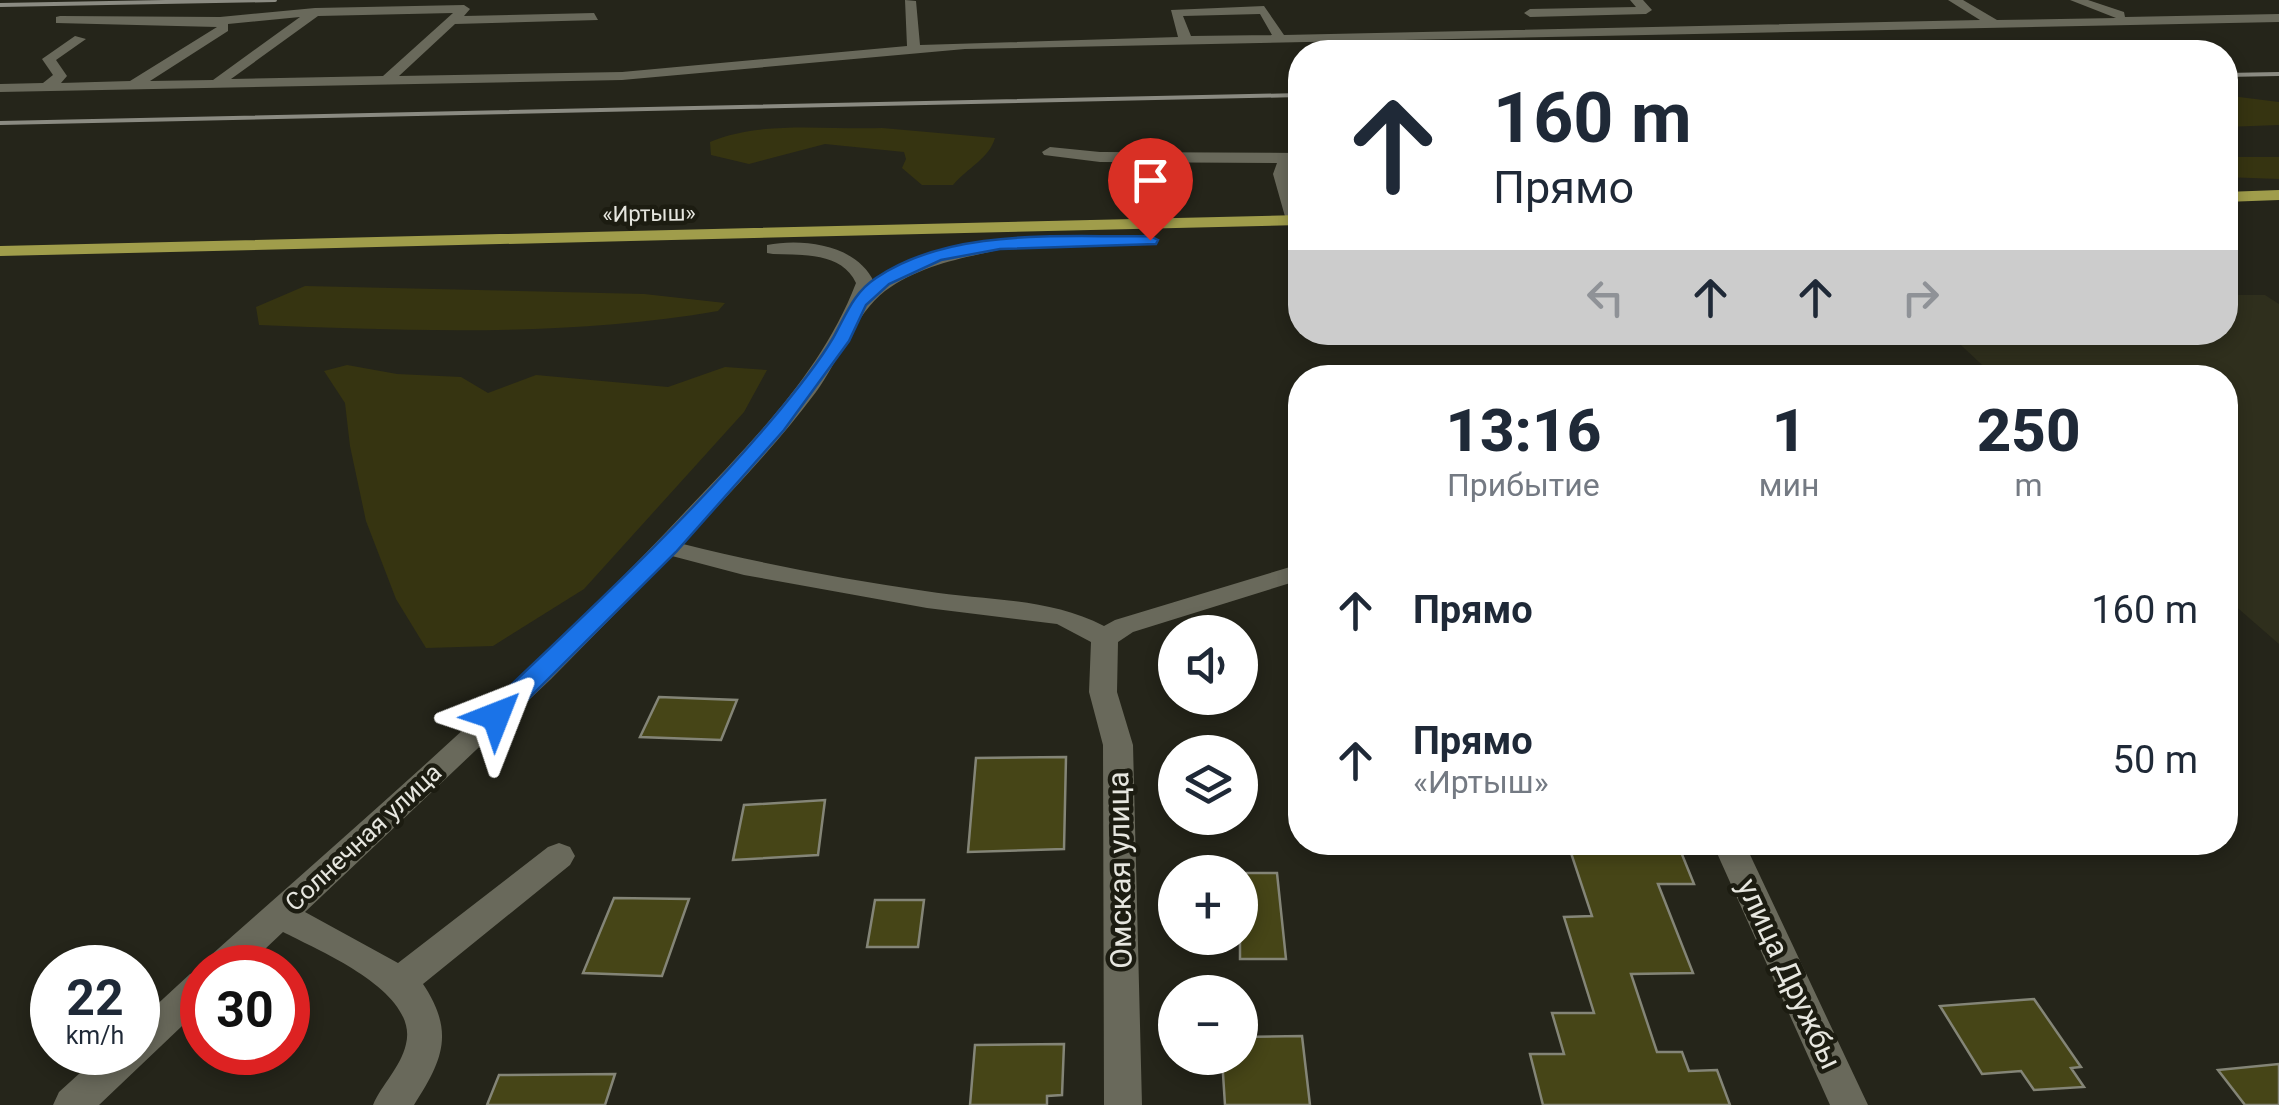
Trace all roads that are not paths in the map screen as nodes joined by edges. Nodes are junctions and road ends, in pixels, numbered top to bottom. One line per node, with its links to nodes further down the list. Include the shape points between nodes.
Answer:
1 (1518, 0): 7 (street)
2 (1636, 0): 7 (street, via 1646,10)
3 (1954, 0): 14 (street)
4 (2076, 0): 12 (street)
5 (910, 1): 19 (street)
6 (315, 12): 11 (street, via 464,9); 13 (street); 23 (street)
7 (1530, 14): 15 (street)
8 (594, 17): 11 (street)
9 (2279, 18): 12 (street)
10 (60, 20): 13 (street)
11 (452, 20): 22 (street)
12 (2134, 20): 14 (street)
13 (220, 21): 24 (street, via 224,28)
14 (1995, 24): 15 (street)
15 (1546, 33): 16 (street)
16 (1280, 38): 18 (street); 18 (street, via 1264,10 1175,13)
17 (80, 39): 26 (street, via 49,59 60,76)
18 (1186, 40): 19 (street)
19 (914, 48): 21 (street)
20 (556, 57): 21 (street)
21 (542, 78): 22 (street)
22 (386, 81): 23 (street)
23 (216, 84): 24 (street)
24 (132, 86): 26 (street)
25 (0, 88): 26 (street)
26 (46, 88)
27 (1050, 152): 28 (street)
28 (1288, 158)
29 (1288, 165): 30 (street, via 1281,174)
30 (1288, 195)
31 (2279, 195): 32 (main road)
32 (2238, 197)
33 (2279, 212): 34 (main road)
34 (2238, 213)
35 (1288, 226): 39 (main road, «Иртыш»)
36 (1288, 227): 37 (main road, «Иртыш»)
37 (1000, 244): 38 (main road, «Иртыш»); 41 (street, via 908,266)
38 (773, 249): 40 (main road, «Иртыш»); 41 (street, via 815,252 854,265 865,283)
39 (0, 252)
40 (0, 267)
41 (859, 303): 42 (street, Солнечная улица, via 840,341 777,426)
42 (668, 547): 44 (street, via 927,600 1063,616); 47 (street, Солнечная улица)
43 (1288, 576): 44 (street, via 1124,626)
44 (1105, 638): 55 (street, Омская улица, via 1099,676 1118,745)
45 (1734, 855): 56 (street, улица Дружбы)
46 (560, 856): 49 (street)
47 (278, 915): 48 (street, Солнечная улица); 49 (street)
48 (246, 945)
49 (400, 982): 54 (street, via 419,1008 426,1035 414,1072)
50 (180, 1005): 51 (street)
51 (160, 1024)
52 (104, 1075): 53 (street)
53 (72, 1105)
54 (392, 1105)
55 (1123, 1105)
56 (1849, 1105)

